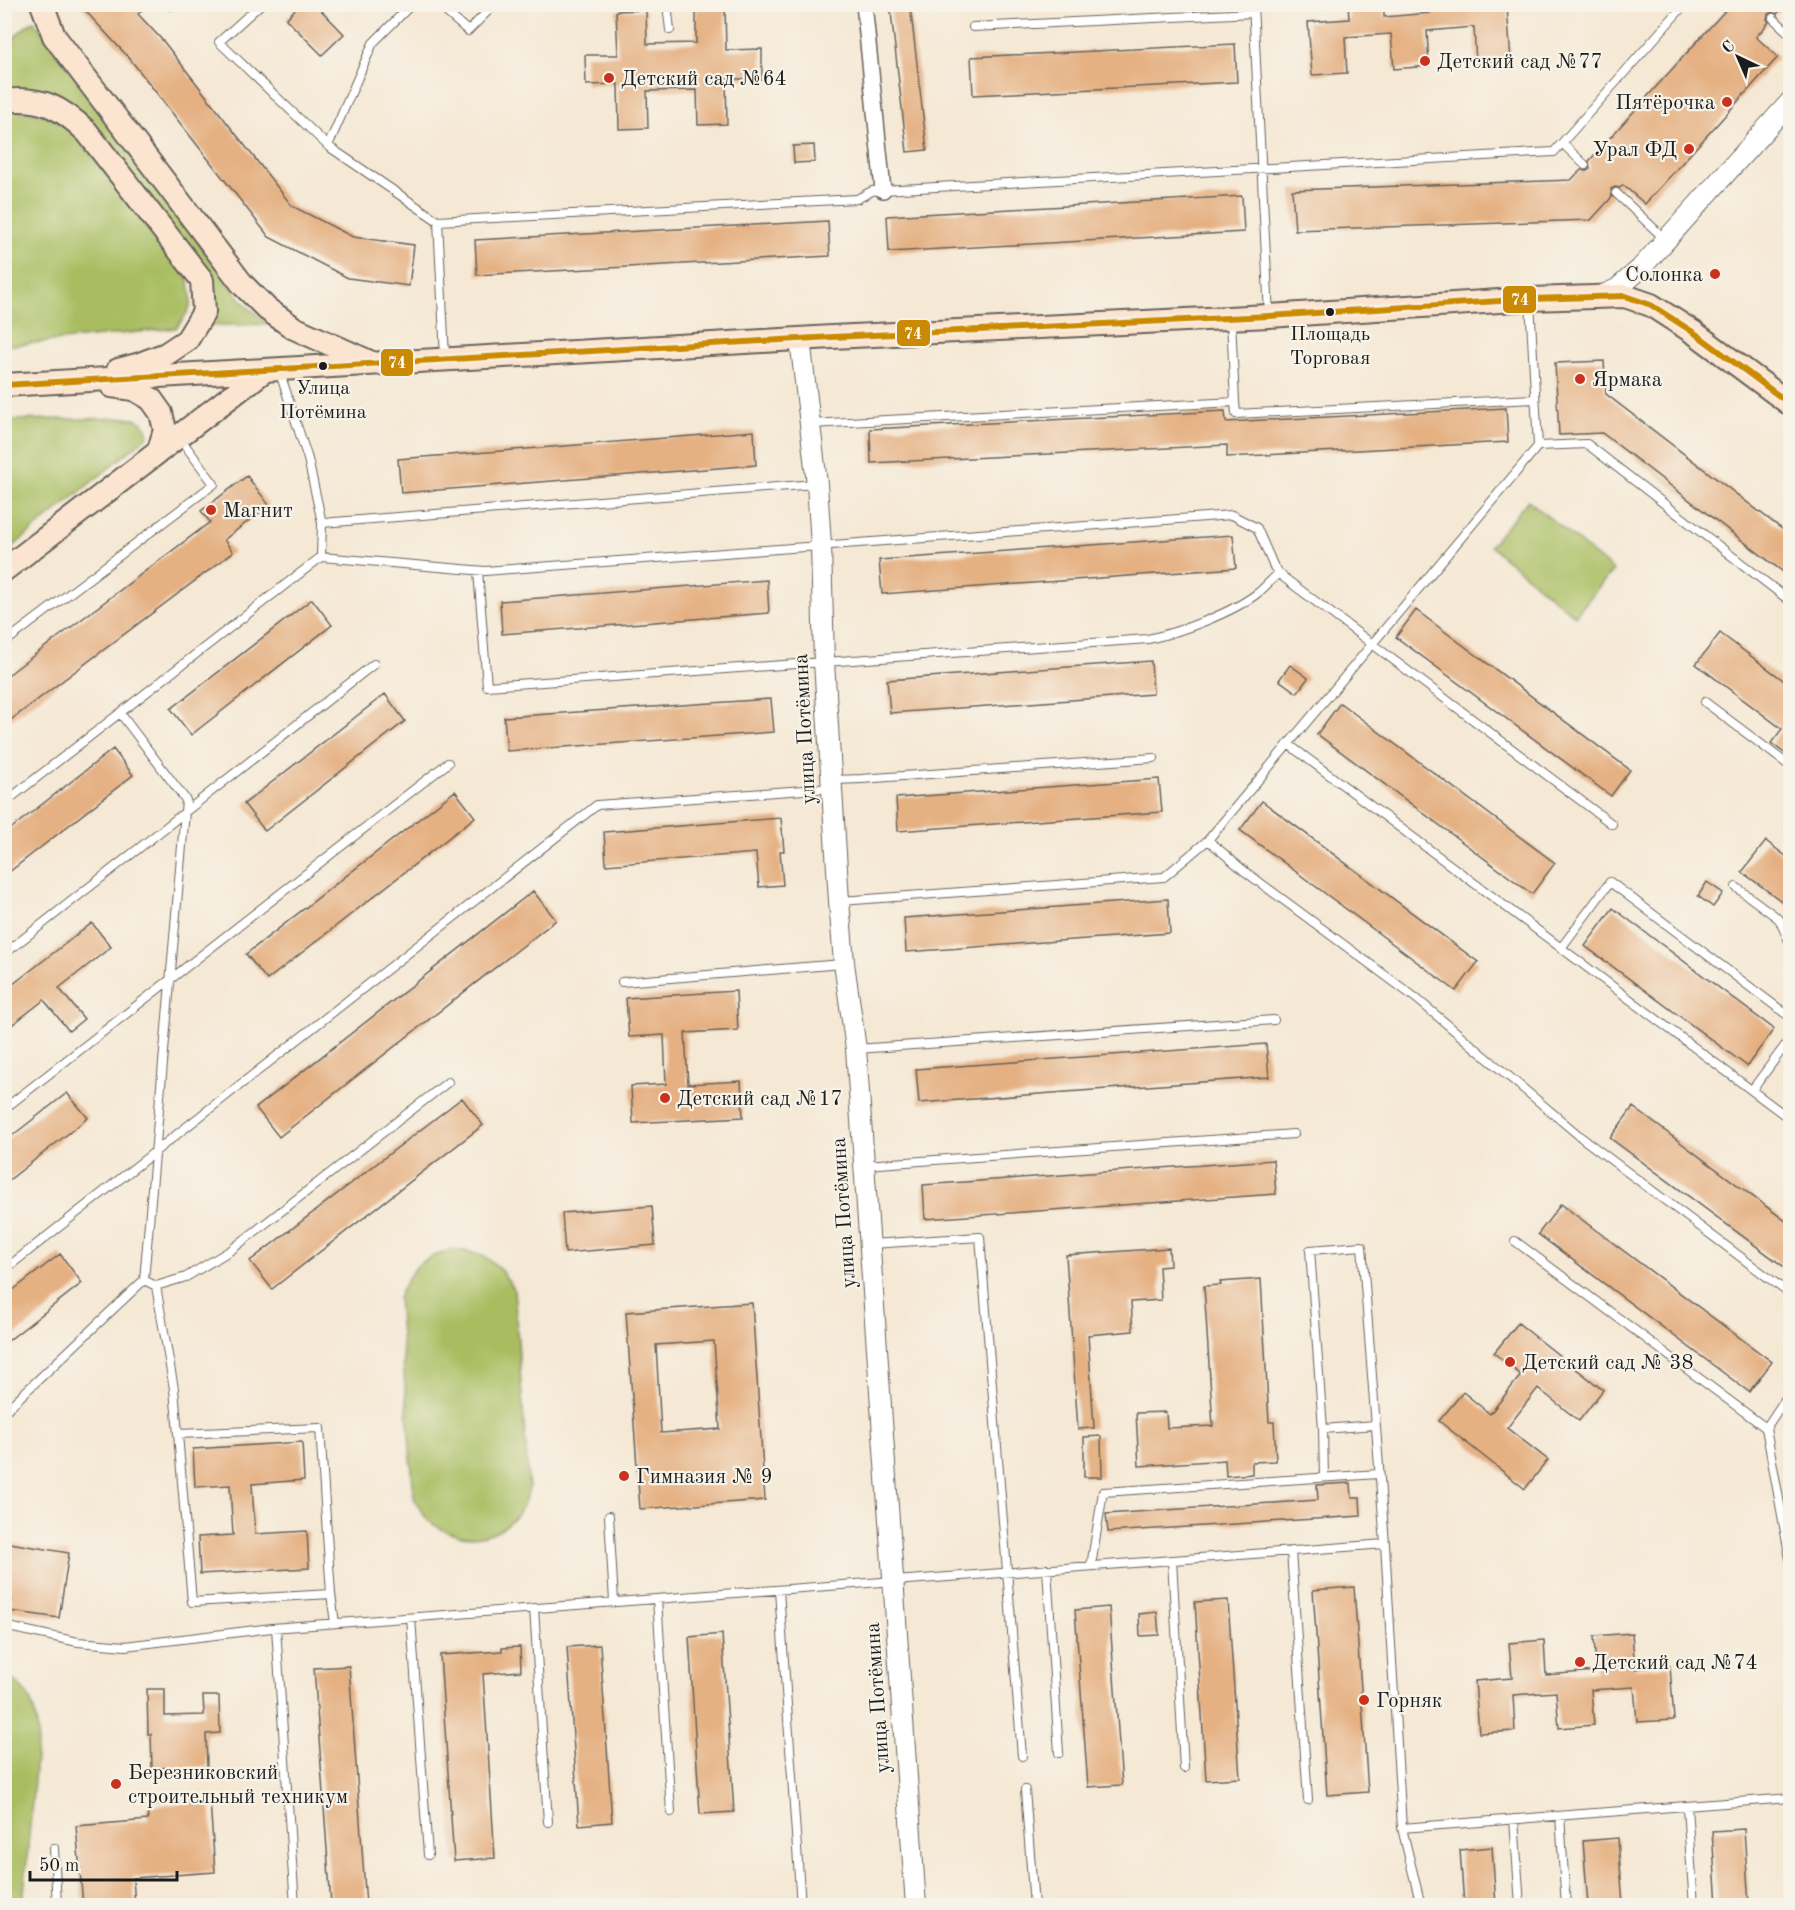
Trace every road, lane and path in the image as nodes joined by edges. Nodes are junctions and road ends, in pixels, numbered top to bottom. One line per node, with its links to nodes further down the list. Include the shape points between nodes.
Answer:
1 (42, 4): 30 (main road, via 54,36 243,285 294,328)
2 (261, 4): 17 (lane, via 219,42)
3 (412, 4): 17 (lane, via 373,42)
4 (437, 4): 5 (lane, via 468,31)
5 (495, 4)
6 (667, 4): 12 (lane)
7 (864, 4): 20 (street)
8 (1685, 4): 16 (lane)
9 (1253, 9): 11 (lane); 19 (lane)
10 (1773, 18): 13 (lane)
11 (974, 27)
12 (670, 30)
13 (1791, 34)
14 (4, 101): 32 (main road, via 30,100 68,114 87,132 202,280 204,312 187,340 140,364)
15 (1791, 102): 23 (street)
16 (1562, 143): 18 (lane); 19 (lane, via 1554,152)
17 (328, 146): 22 (lane)
18 (1585, 165)
19 (1261, 169): 20 (lane); 26 (lane)
20 (883, 190): 22 (lane, via 857,199)
21 (1616, 193): 23 (lane)
22 (438, 221): 29 (lane)
23 (1666, 240): 24 (street, via 1640,269)
24 (1599, 297): 25 (main road); 36 (main road, via 1625,296 1651,305)
25 (1530, 299): 26 (main road); 34 (lane)
26 (1269, 316): 27 (main road)
27 (1231, 318): 28 (main road); 35 (lane)
28 (800, 339): 29 (main road); 37 (street, улица Потёмина)
29 (446, 361): 30 (main road)
30 (376, 365): 31 (main road)
31 (271, 371): 32 (main road); 38 (main road); 42 (lane, via 308,459)
32 (75, 381): 33 (main road); 40 (main road, via 134,389 151,399 161,413 165,430)
33 (4, 385)
34 (1535, 399): 35 (lane, via 1236,414); 39 (lane)
35 (1235, 402): 37 (lane)
36 (1791, 404)
37 (808, 424): 41 (street, улица Потёмина)
38 (178, 436): 40 (main road); 49 (lane, via 214,484)
39 (1538, 446): 48 (lane, via 1587,444); 50 (lane)
40 (159, 450): 45 (main road)
41 (817, 484): 42 (lane); 43 (street, улица Потёмина)
42 (322, 523): 44 (lane)
43 (821, 545): 46 (lane); 47 (lane, via 1232,515 1257,528); 51 (street, улица Потёмина)
44 (321, 557): 46 (lane); 54 (lane)
45 (4, 570)
46 (478, 571): 51 (lane, via 487,686)
47 (1279, 573): 50 (lane); 51 (lane, via 1257,593 1219,614 1173,634 1148,639)
48 (1791, 601)
49 (4, 643)
50 (1372, 644): 55 (lane); 62 (lane)
51 (824, 662): 59 (street, улица Потёмина)
52 (374, 664): 61 (lane)
53 (1705, 702): 58 (lane)
54 (120, 713): 60 (lane); 61 (lane, via 186,800)
55 (1288, 744): 63 (lane); 67 (lane)
56 (1154, 758): 59 (lane)
57 (448, 763): 70 (lane)
58 (1791, 766)
59 (832, 784): 65 (street, улица Потёмина); 81 (lane, via 597,806)
60 (4, 803)
61 (185, 813): 68 (lane); 70 (lane)
62 (1612, 824)
63 (1208, 840): 65 (lane, via 1164,877); 88 (lane, via 1417,999 1581,1138)
64 (1736, 887): 66 (lane, via 1779,919)
65 (839, 901): 69 (street, улица Потёмина)
66 (1791, 943)
67 (1561, 948): 72 (lane, via 1610,882); 77 (lane)
68 (4, 954)
69 (844, 963): 71 (lane); 75 (street, улица Потёмина)
70 (170, 979): 78 (lane); 81 (lane)
71 (622, 982)
72 (1791, 1017)
73 (1274, 1020): 75 (lane)
74 (1791, 1039): 77 (lane)
75 (856, 1050): 82 (street, улица Потёмина)
76 (448, 1082): 87 (lane, via 231,1250 186,1277)
77 (1752, 1090): 79 (lane)
78 (4, 1109)
79 (1791, 1119)
80 (1294, 1134): 82 (lane)
81 (155, 1152): 85 (lane); 86 (lane)
82 (864, 1165): 84 (street, улица Потёмина)
83 (1515, 1241): 93 (lane)
84 (869, 1244): 104 (lane, via 980,1237); 105 (street, улица Потёмина)
85 (4, 1270)
86 (144, 1280): 87 (lane); 90 (lane)
87 (156, 1286): 94 (lane)
88 (1791, 1294)
89 (1791, 1392): 93 (lane)
90 (4, 1412)
91 (1375, 1425): 92 (lane); 92 (lane, via 1362,1246 1310,1250); 95 (lane)
92 (1323, 1428): 96 (lane)
93 (1766, 1428): 100 (lane)
94 (178, 1434): 107 (lane, via 192,1602); 107 (lane, via 320,1428)
95 (1379, 1474): 96 (lane); 98 (lane)
96 (1324, 1477): 102 (lane, via 1103,1492)
97 (609, 1516): 109 (lane)
98 (1385, 1544): 99 (lane); 126 (lane)
99 (1291, 1551): 101 (lane); 120 (lane)
100 (1791, 1559)
101 (1172, 1560): 102 (lane); 117 (lane)
102 (1091, 1566): 103 (lane)
103 (1047, 1569): 104 (lane); 115 (lane)
104 (1006, 1572): 105 (lane); 116 (lane)
105 (893, 1581): 106 (lane); 132 (street, улица Потёмина)
106 (778, 1590): 108 (lane); 131 (lane)
107 (331, 1594): 112 (lane)
108 (657, 1599): 109 (lane); 122 (lane)
109 (614, 1602): 110 (lane)
110 (534, 1608): 111 (lane); 125 (lane)
111 (411, 1618): 112 (lane); 128 (lane)
112 (335, 1623): 114 (lane)
113 (4, 1626): 114 (lane, via 78,1642 125,1646)
114 (276, 1628): 130 (lane)
115 (1059, 1753)
116 (1022, 1756)
117 (1184, 1768)
118 (1025, 1791): 133 (lane)
119 (1791, 1798): 121 (lane)
120 (1308, 1800)
121 (1687, 1807): 123 (lane); 137 (lane)
122 (671, 1812)
123 (1560, 1816): 124 (lane); 136 (lane)
124 (1514, 1819): 126 (lane); 135 (lane)
125 (548, 1822)
126 (1402, 1827): 134 (lane)
127 (54, 1848): 129 (lane)
128 (428, 1855)
129 (57, 1905)
130 (295, 1905)
131 (801, 1905)
132 (916, 1905)
133 (1034, 1905)
134 (1421, 1905)
135 (1520, 1905)
136 (1566, 1905)
137 (1694, 1905)

